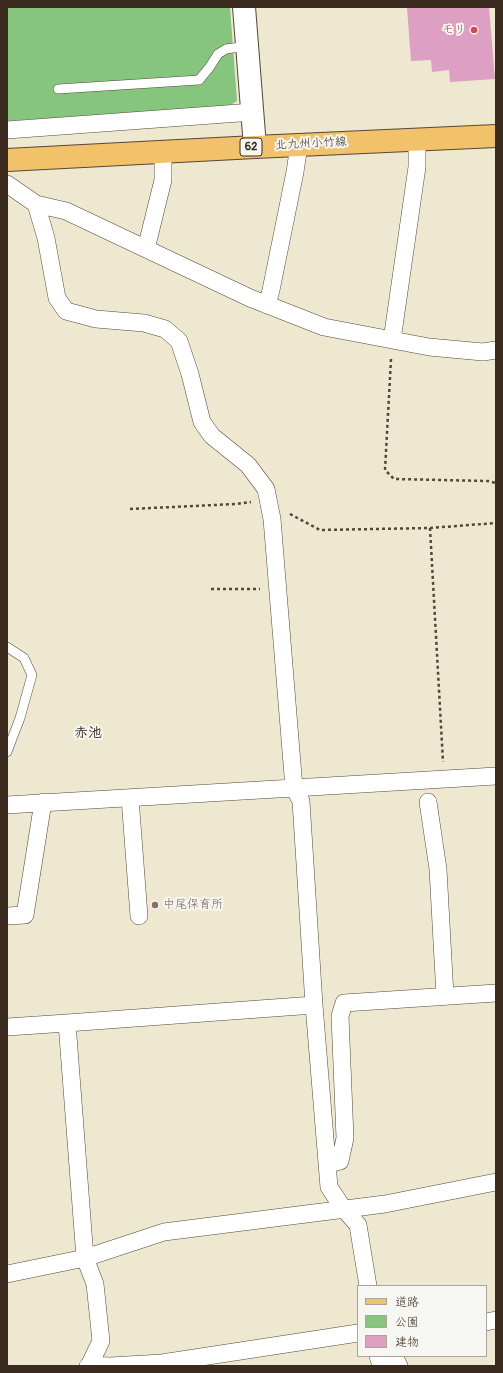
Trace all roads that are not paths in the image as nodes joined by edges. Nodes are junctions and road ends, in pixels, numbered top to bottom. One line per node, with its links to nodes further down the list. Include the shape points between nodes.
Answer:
1 (244, 7): 2 (street)
2 (247, 46): 3 (lane, via 226,49 218,54 199,80); 4 (street)
3 (58, 89)
4 (252, 112): 5 (street); 9 (street)
5 (7, 130)
6 (496, 136): 7 (main road, 北九州小竹線 / 62)
7 (417, 140): 8 (main road, 北九州小竹線 / 62); 16 (street, via 417,167)
8 (299, 145): 9 (main road, 北九州小竹線 / 62); 15 (street)
9 (255, 147): 10 (main road, 北九州小竹線 / 62)
10 (164, 152): 11 (main road, 北九州小竹線 / 62); 14 (street, via 163,180)
11 (7, 160)
12 (7, 184): 13 (street)
13 (36, 204): 14 (street, via 66,211); 21 (street, via 46,238 57,298 66,311 96,319 144,323 165,329 178,341 190,374 202,422 212,436 248,465 266,489 278,589)
14 (146, 249): 15 (street)
15 (267, 304): 16 (street, via 324,328)
16 (392, 340): 17 (street, via 429,347 483,352)
17 (496, 350)
18 (7, 646): 19 (lane, via 24,658 32,675)
19 (7, 752)
20 (496, 776): 21 (street)
21 (294, 788): 22 (street); 30 (street, via 301,801)
22 (130, 798): 23 (street); 27 (street)
23 (43, 802): 25 (street); 26 (street, via 26,916)
24 (428, 802): 29 (street, via 438,869)
25 (7, 805)
26 (7, 916)
27 (140, 916)
28 (496, 993): 29 (street)
29 (444, 996): 33 (street, via 344,1003 340,1016 345,1138 340,1161)
30 (314, 1005): 31 (street); 33 (street)
31 (67, 1023): 32 (street); 36 (street)
32 (7, 1027)
33 (328, 1164): 35 (street, via 329,1187)
34 (496, 1182): 35 (street, via 385,1204)
35 (343, 1208): 36 (street, via 164,1232); 38 (street, via 358,1225)
36 (85, 1258): 37 (street); 41 (street, via 95,1284 101,1342)
37 (7, 1274)
38 (368, 1285)
39 (357, 1333): 41 (street, via 162,1364)
40 (394, 1357): 42 (street)
41 (89, 1366)
42 (399, 1366)

